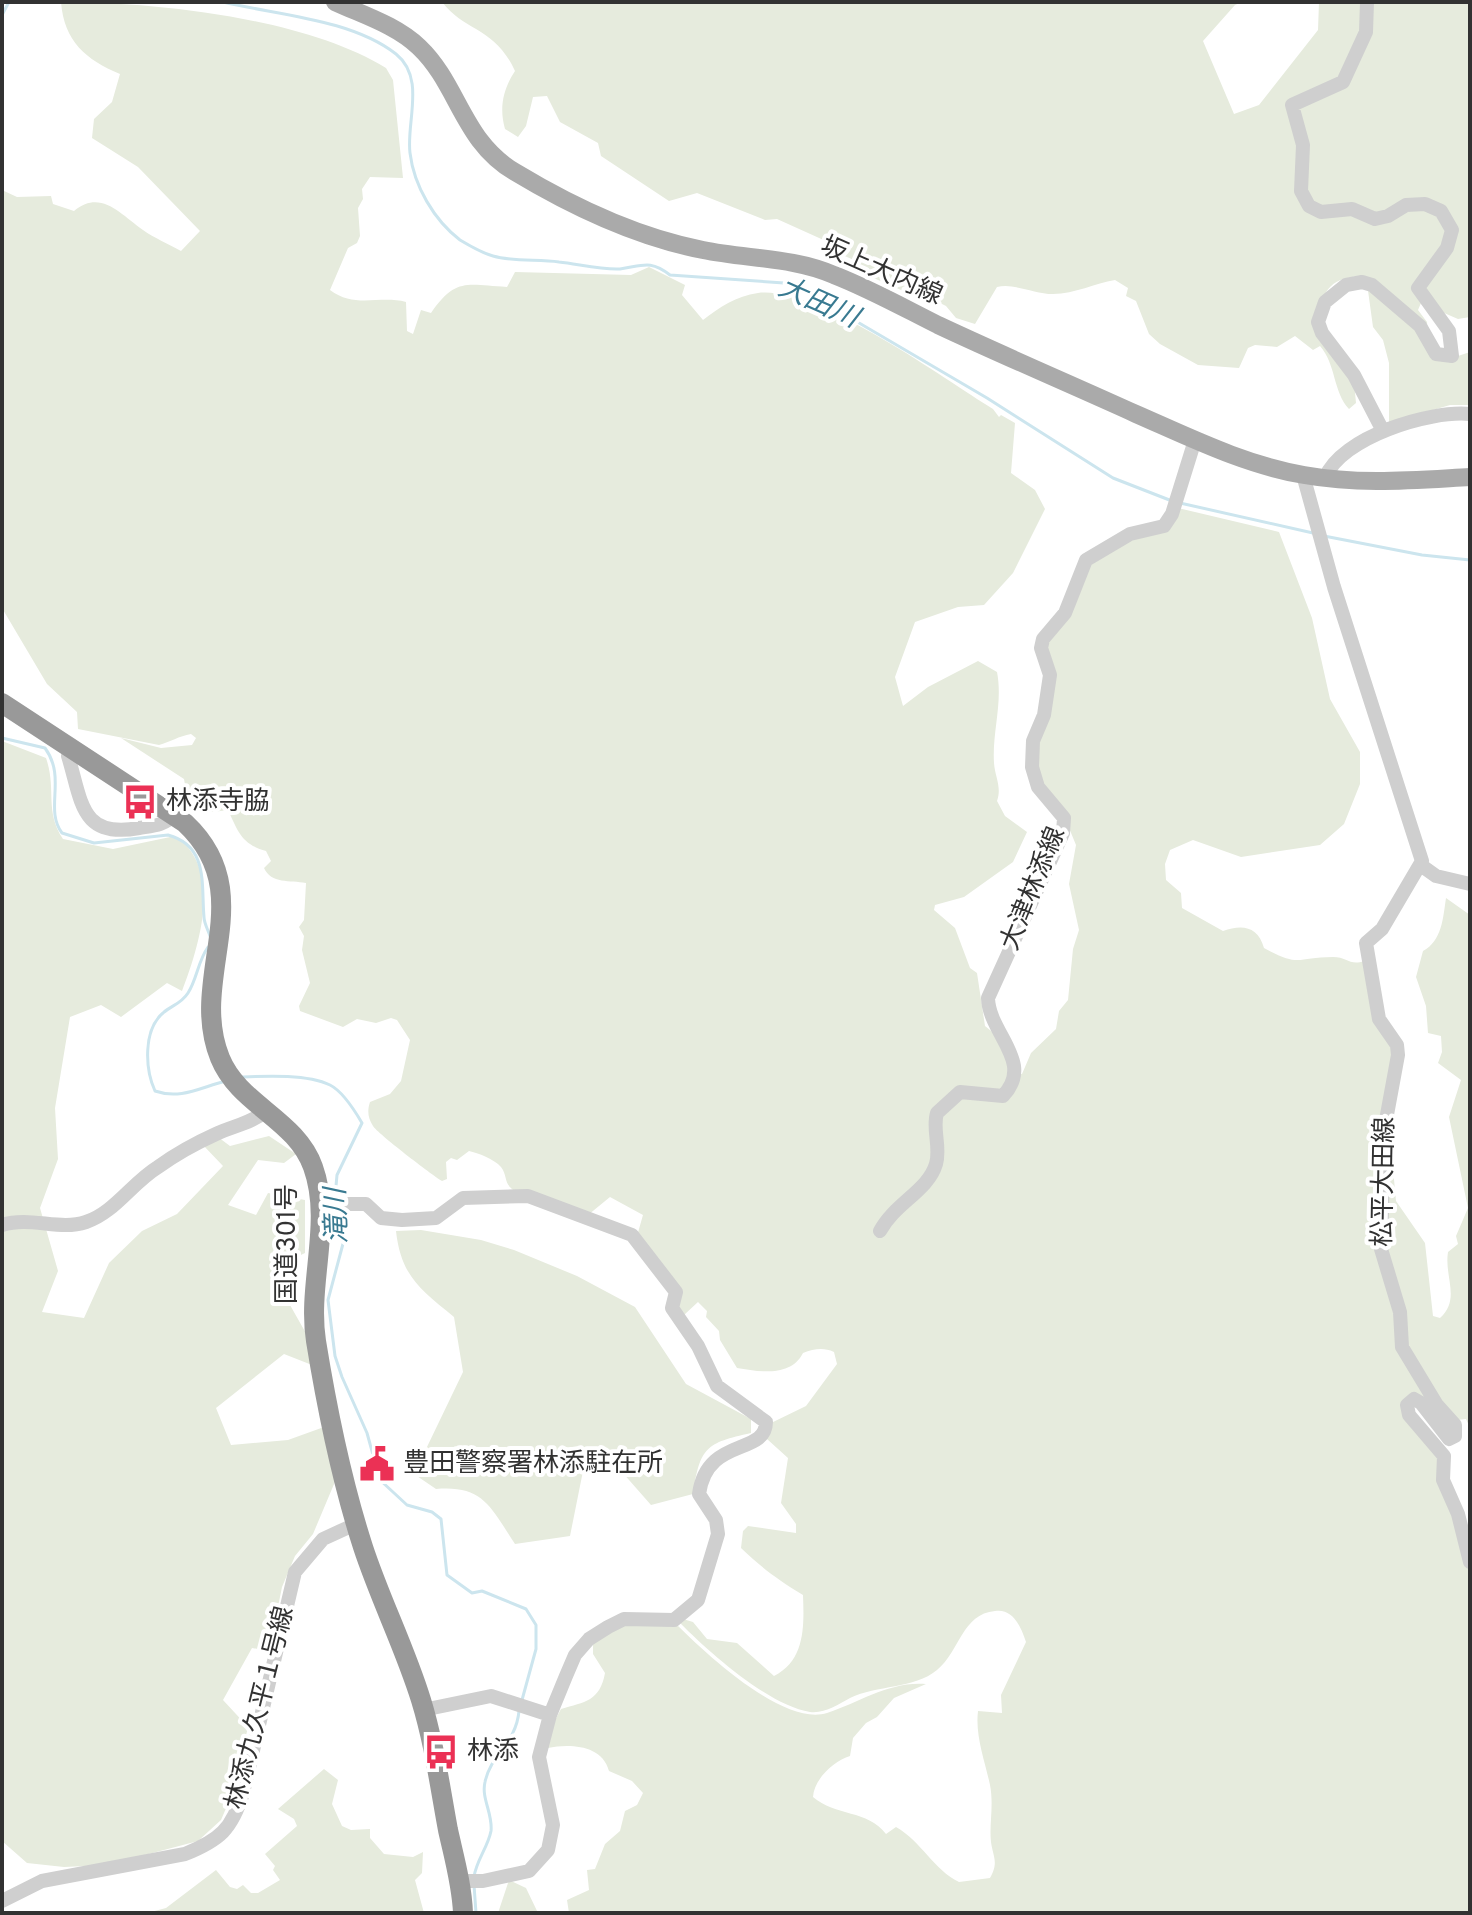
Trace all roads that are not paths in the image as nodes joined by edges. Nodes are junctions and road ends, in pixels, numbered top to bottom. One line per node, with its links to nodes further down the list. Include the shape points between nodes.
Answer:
1 (335, 2): 5 (main road, 坂上大内線, via 419,47 469,129 493,157 562,198 663,242 834,275)
2 (1367, 2): 4 (street, via 1366,32 1343,82 1292,105 1303,145 1301,191 1309,206 1321,212 1352,209 1375,219 1406,205 1425,204 1441,211 1452,230 1447,248 1418,288 1449,331 1452,356 1436,354 1420,326 1372,285 1346,285 1321,311 1322,333 1354,375)
3 (1470, 414): 4 (street, via 1434,414)
4 (1383, 431): 8 (street, via 1330,467)
5 (1195, 440): 6 (main road, 坂上大内線); 17 (street, 大津林添線, via 1172,514 1159,529 1130,534 1086,560 1065,613 1043,639 1050,675 1044,715 1033,741 1032,767 1038,787 1064,818 1060,840 988,998 988,1013 1015,1060 1015,1072 1003,1096 960,1092 937,1113 938,1151 932,1174 891,1212)
6 (1303, 475): 8 (main road, 坂上大内線); 12 (street)
7 (1470, 477): 8 (main road, 坂上大内線)
8 (1325, 478)
9 (2, 703): 10 (highway, 国道301号)
10 (71, 748): 11 (highway, 国道301号); 11 (street, via 68,756 85,812 96,825 122,831 163,823)
11 (173, 815): 14 (highway, 国道301号, via 207,847 220,875 213,1028 220,1058 234,1082)
12 (1422, 866): 13 (street, via 1436,876); 19 (street, 松平大田線, via 1382,929 1366,943 1379,1019 1398,1055 1384,1131 1381,1249 1400,1312 1402,1347 1455,1425 1455,1436 1449,1439 1421,1403 1408,1402 1409,1415 1444,1456 1443,1480)
13 (1470, 884)
14 (266, 1111): 15 (highway, 国道301号, via 308,1156); 16 (street, via 155,1168 104,1215 68,1226 26,1219)
15 (320, 1204): 18 (highway, 国道301号, via 313,1303 316,1340); 21 (street, via 366,1204 381,1218 402,1220 436,1218 463,1198 528,1196 638,1239 676,1292 672,1308 698,1346 711,1378 766,1422 759,1440 732,1449 708,1467 699,1494 716,1520 718,1534 702,1594 674,1620 624,1619 589,1639 575,1655)
16 (2, 1225)
17 (880, 1231)
18 (358, 1523): 20 (highway, 国道301号); 23 (street, 林添九久平１号線, via 323,1539 295,1572 243,1793 230,1827 185,1854 42,1881)
19 (1470, 1562)
20 (423, 1710): 21 (street, via 485,1696); 22 (highway, 国道301号)
21 (550, 1715): 22 (street, via 539,1757 553,1825 548,1850 529,1871)
22 (471, 1880): 24 (highway, 国道301号)
23 (2, 1901)
24 (463, 1913)

